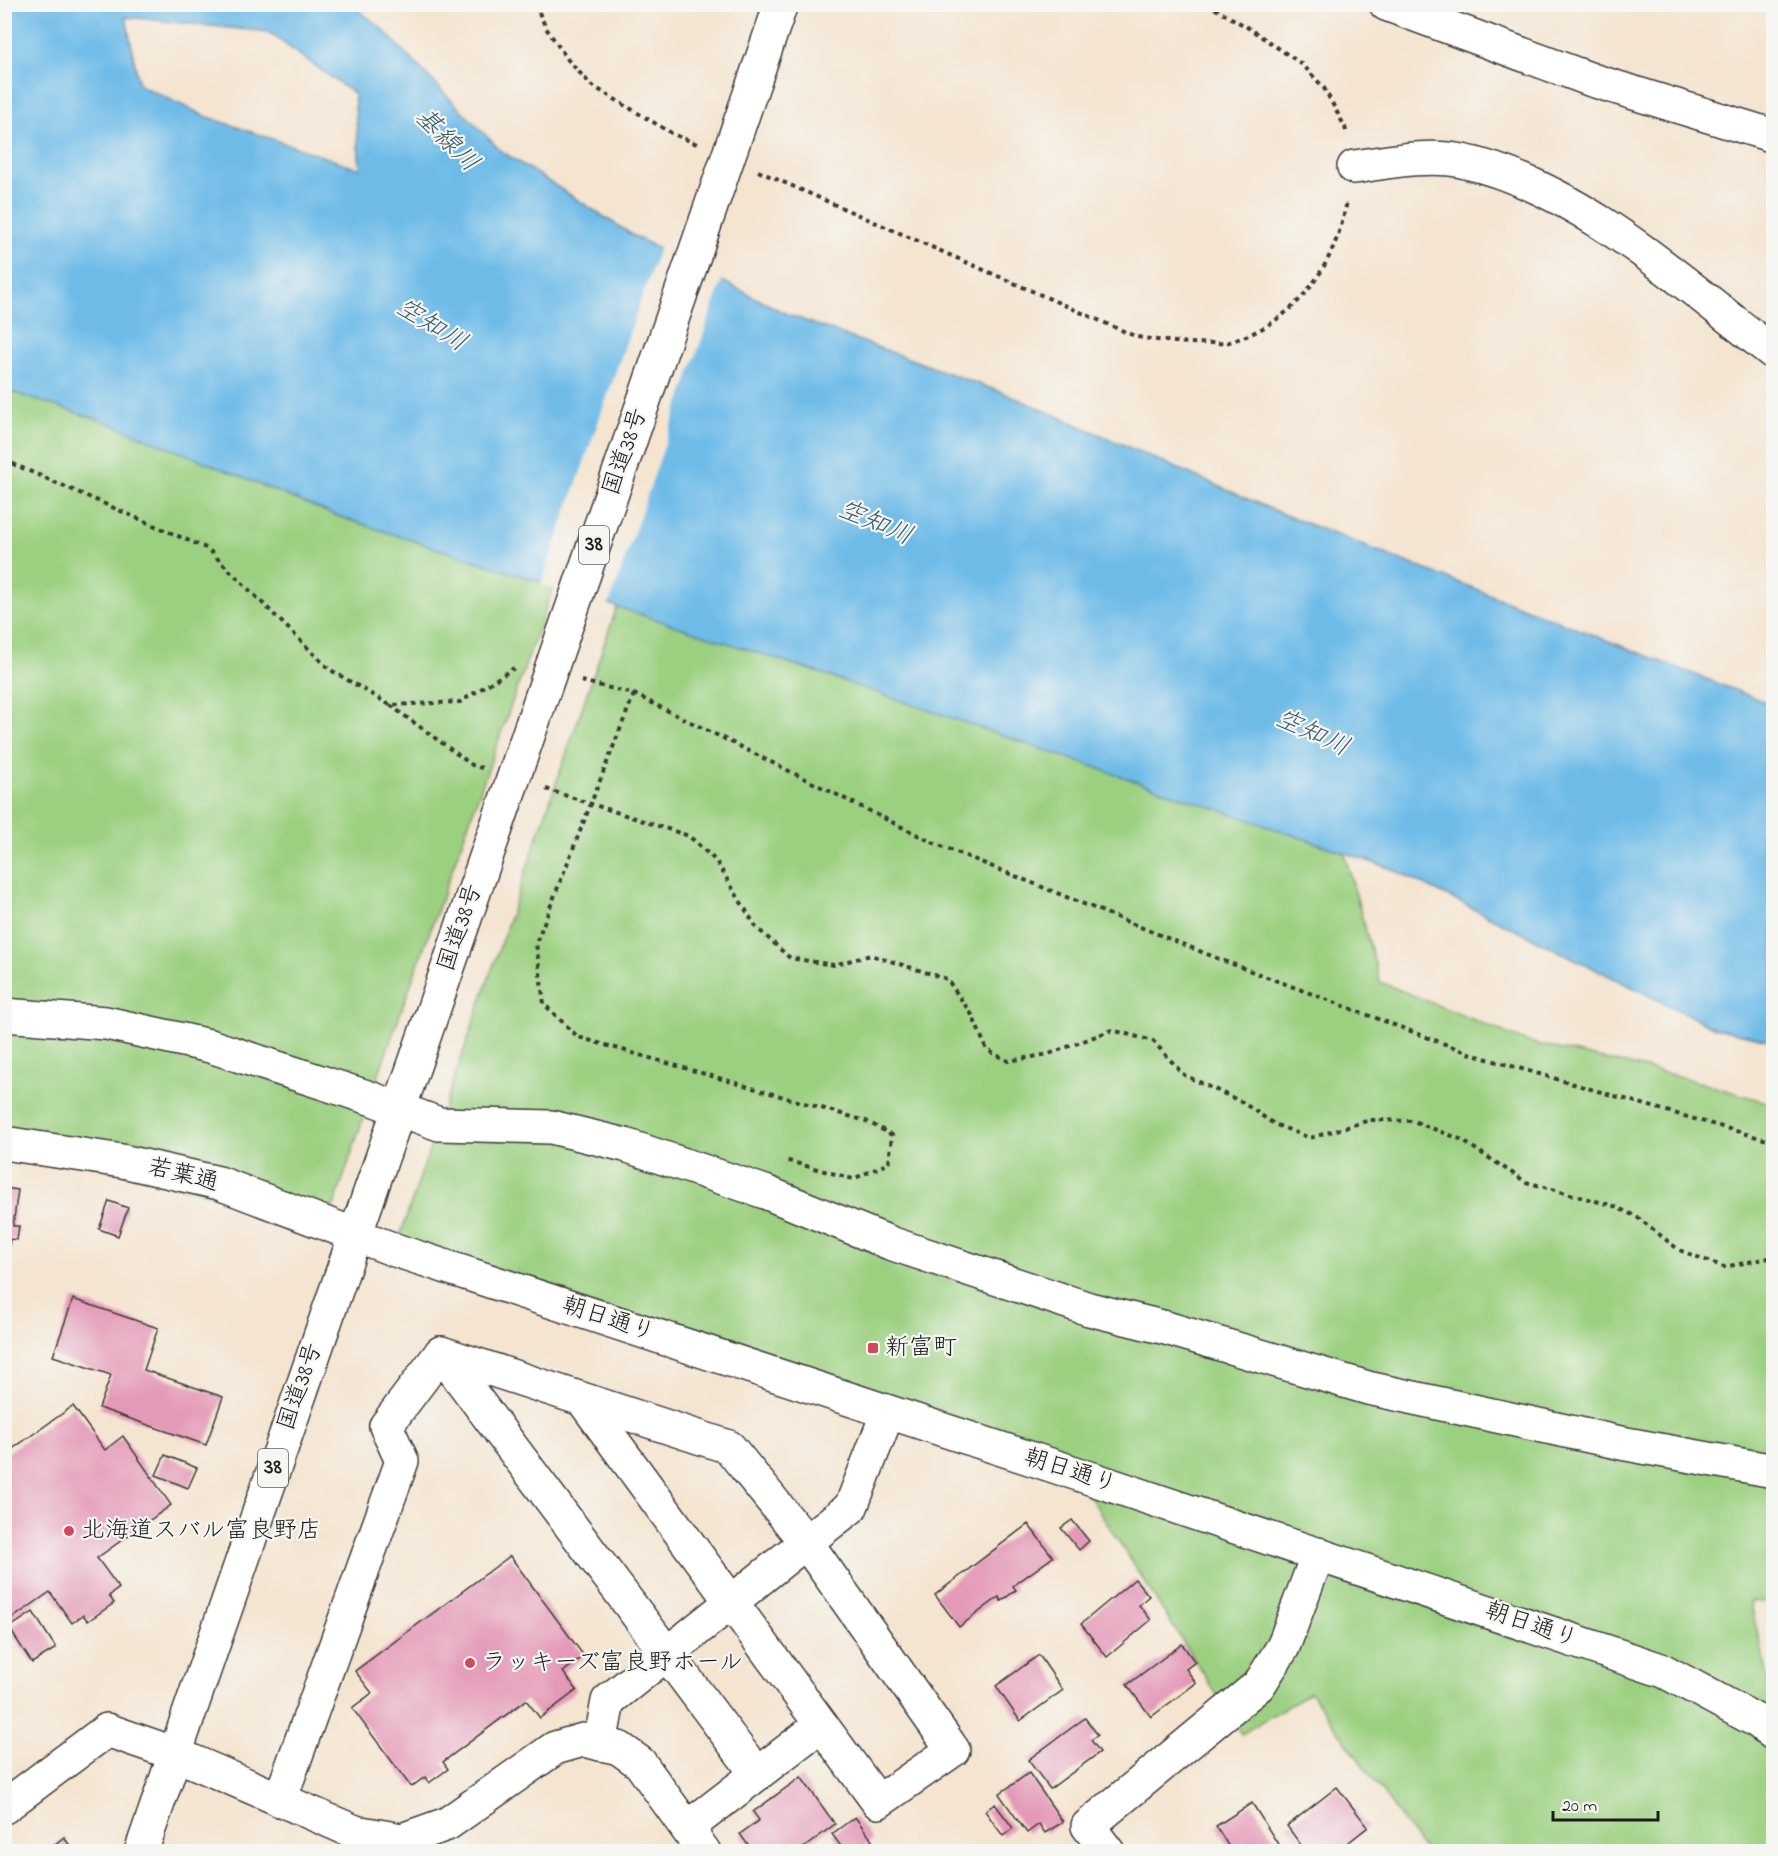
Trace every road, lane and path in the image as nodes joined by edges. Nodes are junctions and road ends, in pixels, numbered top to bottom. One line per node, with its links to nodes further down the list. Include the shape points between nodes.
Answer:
1 (535, 4): 6 (path, via 568,60 591,85 673,134)
2 (781, 4): 18 (main road, 国道38号 / 38, bridge)
3 (1207, 4): 8 (path, via 1303,64 1324,88 1345,127)
4 (1386, 4): 5 (main road, via 1592,80)
5 (1773, 136)
6 (705, 148)
7 (748, 167): 8 (path, via 1137,337 1181,344 1227,343 1261,328 1296,305 1323,270 1343,221)
8 (1354, 167): 9 (main road, via 1404,159 1460,161 1508,174 1562,200 1620,236)
9 (1773, 353)
10 (4, 460): 14 (path, via 208,549 329,669)
11 (517, 665): 14 (path, via 460,702)
12 (571, 678): 13 (path)
13 (634, 694): 19 (path, via 934,843 1219,959 1477,1056); 21 (path, via 536,943 544,1004 578,1037 866,1120 892,1135 889,1163 853,1179)
14 (390, 705): 15 (path, via 472,765)
15 (482, 768)
16 (536, 785): 23 (path, via 689,836 716,861 756,927 790,958 834,964 871,955 947,979 972,1015 987,1050 1008,1060 1049,1054 1112,1030 1153,1041 1184,1075 1242,1102 1274,1124 1310,1138 1370,1120 1413,1121 1460,1139 1526,1182 1614,1206 1636,1217 1679,1250 1724,1268)
17 (4, 1015): 18 (main road, via 106,1023 210,1046 369,1098)
18 (403, 1098): 22 (main road, 国道38号 / 38); 27 (main road, via 439,1124 551,1127 625,1145 765,1192 890,1243 1089,1309 1368,1388 1621,1443)
19 (1773, 1142)
20 (4, 1143): 22 (main road, 若葉通, via 122,1161 219,1183)
21 (778, 1158)
22 (355, 1234): 26 (main road, 朝日通り); 35 (main road, 国道38号 / 38)
23 (1773, 1257)
24 (441, 1353): 25 (main road); 31 (main road); 37 (main road, via 386,1426 402,1461)
25 (583, 1400): 28 (main road, via 729,1447); 30 (main road)
26 (888, 1412): 28 (main road, via 851,1506); 29 (main road, 朝日通り)
27 (1773, 1471)
28 (806, 1542): 30 (main road); 32 (main road, via 953,1750 878,1802)
29 (1318, 1554): 33 (main road, 朝日通り, via 1664,1671 1757,1721); 42 (main road, via 1283,1647 1259,1685 1088,1826)
30 (731, 1602): 31 (main road); 32 (main road)
31 (667, 1653): 34 (main road, via 608,1701); 36 (main road)
32 (821, 1725): 36 (main road)
33 (1773, 1734)
34 (600, 1744): 39 (main road, via 619,1748 640,1763); 40 (main road, via 583,1740 555,1748 447,1824)
35 (173, 1753): 37 (main road); 38 (main road, via 107,1730); 41 (main road, 国道38号 / 38)
36 (757, 1774): 39 (main road)
37 (280, 1800): 40 (main road, via 355,1832)
38 (4, 1807)
39 (696, 1840)
40 (400, 1846)
41 (141, 1851)
42 (1108, 1851)

